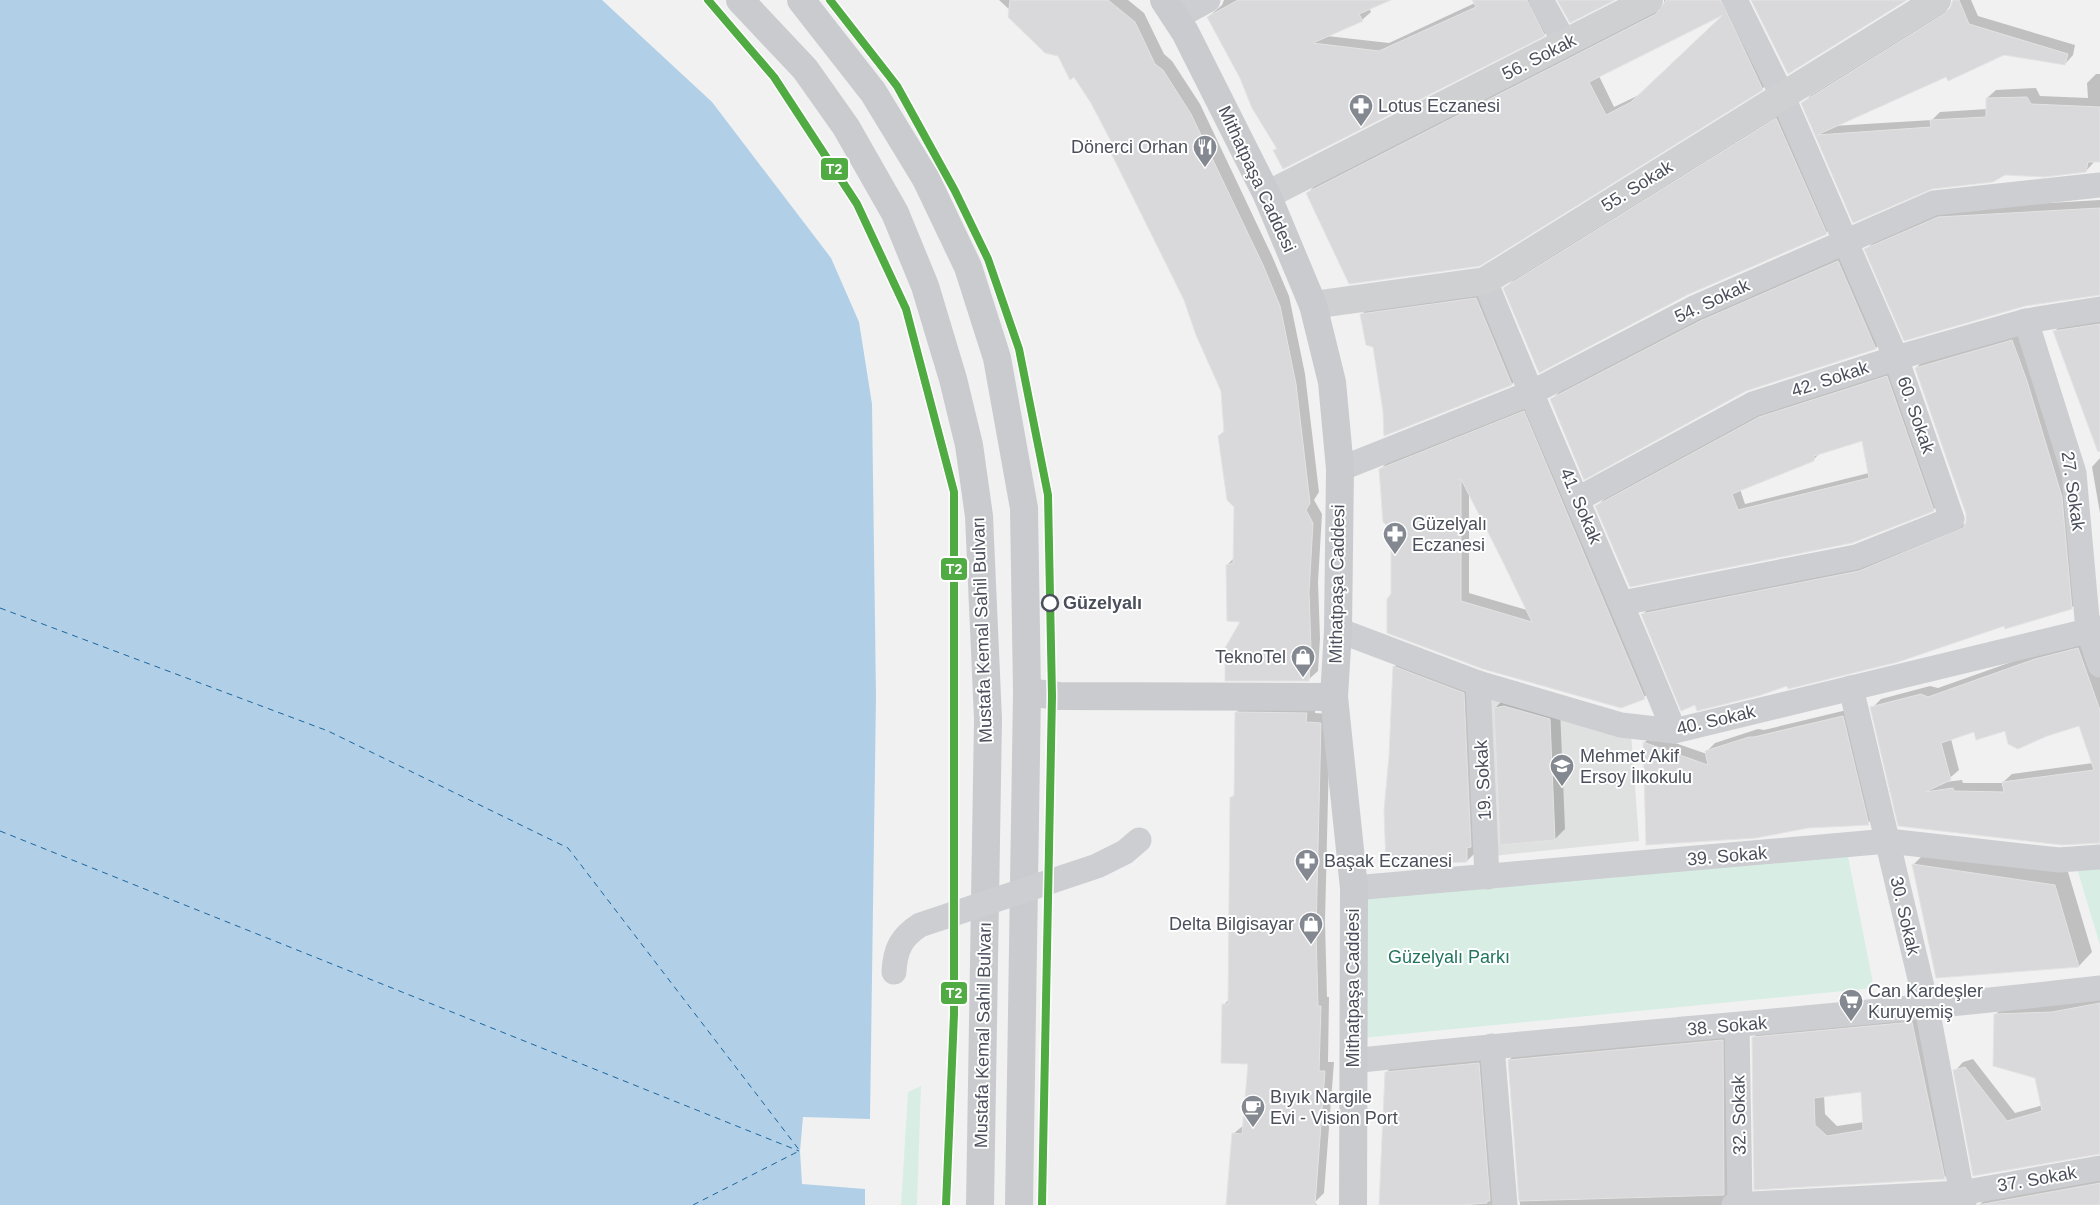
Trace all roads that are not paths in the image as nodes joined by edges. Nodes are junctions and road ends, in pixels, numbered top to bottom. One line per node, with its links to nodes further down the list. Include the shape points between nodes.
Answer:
1 (740, 0): 44 (main road, Mustafa Kemal Sahil Bulvarı, via 805,69 846,127 894,213 925,286 969,445 979,516 987,700)
2 (801, 0): 28 (main road, via 873,92 926,179 968,267 997,358 1024,508)
3 (1208, 0): 8 (street)
4 (1541, 0): 9 (street)
5 (1649, 0): 9 (street, 56. Sokak)
6 (1735, 0): 10 (street, 60. Sokak)
7 (1937, 0): 10 (street, 55. Sokak)
8 (1170, 9): 12 (main road, Mithatpaşa Caddesi)
9 (1565, 43): 12 (street, 56. Sokak)
10 (1782, 95): 13 (street, 60. Sokak); 14 (street, 55. Sokak)
11 (2100, 185): 13 (street, 54. Sokak, via 1934,203)
12 (1267, 195): 15 (main road, Mithatpaşa Caddesi)
13 (1844, 242): 18 (street, 60. Sokak); 19 (street, 54. Sokak, via 1694,308)
14 (1486, 281): 15 (street, 55. Sokak); 19 (street, 41. Sokak)
15 (1313, 305): 20 (main road, Mithatpaşa Caddesi, via 1332,382)
16 (2100, 309): 17 (street, 42. Sokak)
17 (2026, 321): 18 (street, 42. Sokak); 23 (street, 27. Sokak, via 2074,473)
18 (1896, 358): 21 (street, 42. Sokak, via 1753,404); 22 (street, 60. Sokak, via 1952,519 1856,557)
19 (1530, 394): 20 (street, 54. Sokak); 21 (street, 41. Sokak)
20 (1340, 469): 24 (main road, Mithatpaşa Caddesi)
21 (1578, 498): 22 (street, 41. Sokak)
22 (1622, 603): 30 (street, 41. Sokak)
23 (2094, 629): 25 (street, 27. Sokak); 27 (street, 40. Sokak)
24 (1338, 630): 26 (street, 40. Sokak); 29 (main road, Mithatpaşa Caddesi)
25 (2100, 665)
26 (1478, 683): 30 (street, 40. Sokak, via 1621,725); 34 (street, 19. Sokak)
27 (1851, 688): 30 (street, 40. Sokak); 32 (street, 30. Sokak)
28 (1027, 692): 29 (main road, via 1059,696); 45 (main road)
29 (1334, 697): 35 (main road, Mithatpaşa Caddesi)
30 (1674, 731)
31 (1139, 840): 36 (street, bridge, via 1125,852 1097,866 920,926 901,942 894,958)
32 (1888, 841): 33 (street, 39. Sokak, via 2059,860); 34 (street, 39. Sokak); 38 (street, 30. Sokak)
33 (2100, 857)
34 (1487, 877): 35 (street, 39. Sokak)
35 (1354, 888): 41 (main road, Mithatpaşa Caddesi)
36 (894, 972)
37 (2100, 988): 38 (street, 38. Sokak)
38 (1927, 1008): 39 (street, 38. Sokak); 43 (street, 30. Sokak)
39 (1737, 1025): 40 (street, 38. Sokak); 49 (street, 32. Sokak)
40 (1492, 1046): 41 (street, 38. Sokak); 47 (street)
41 (1353, 1061): 46 (main road, Mithatpaşa Caddesi)
42 (2100, 1168): 43 (street, 37. Sokak)
43 (1963, 1199): 49 (street, 37. Sokak)
44 (980, 1205)
45 (1019, 1205)
46 (1353, 1205)
47 (1505, 1205)
48 (1734, 1205): 49 (street, 37. Sokak)
49 (1740, 1205)

